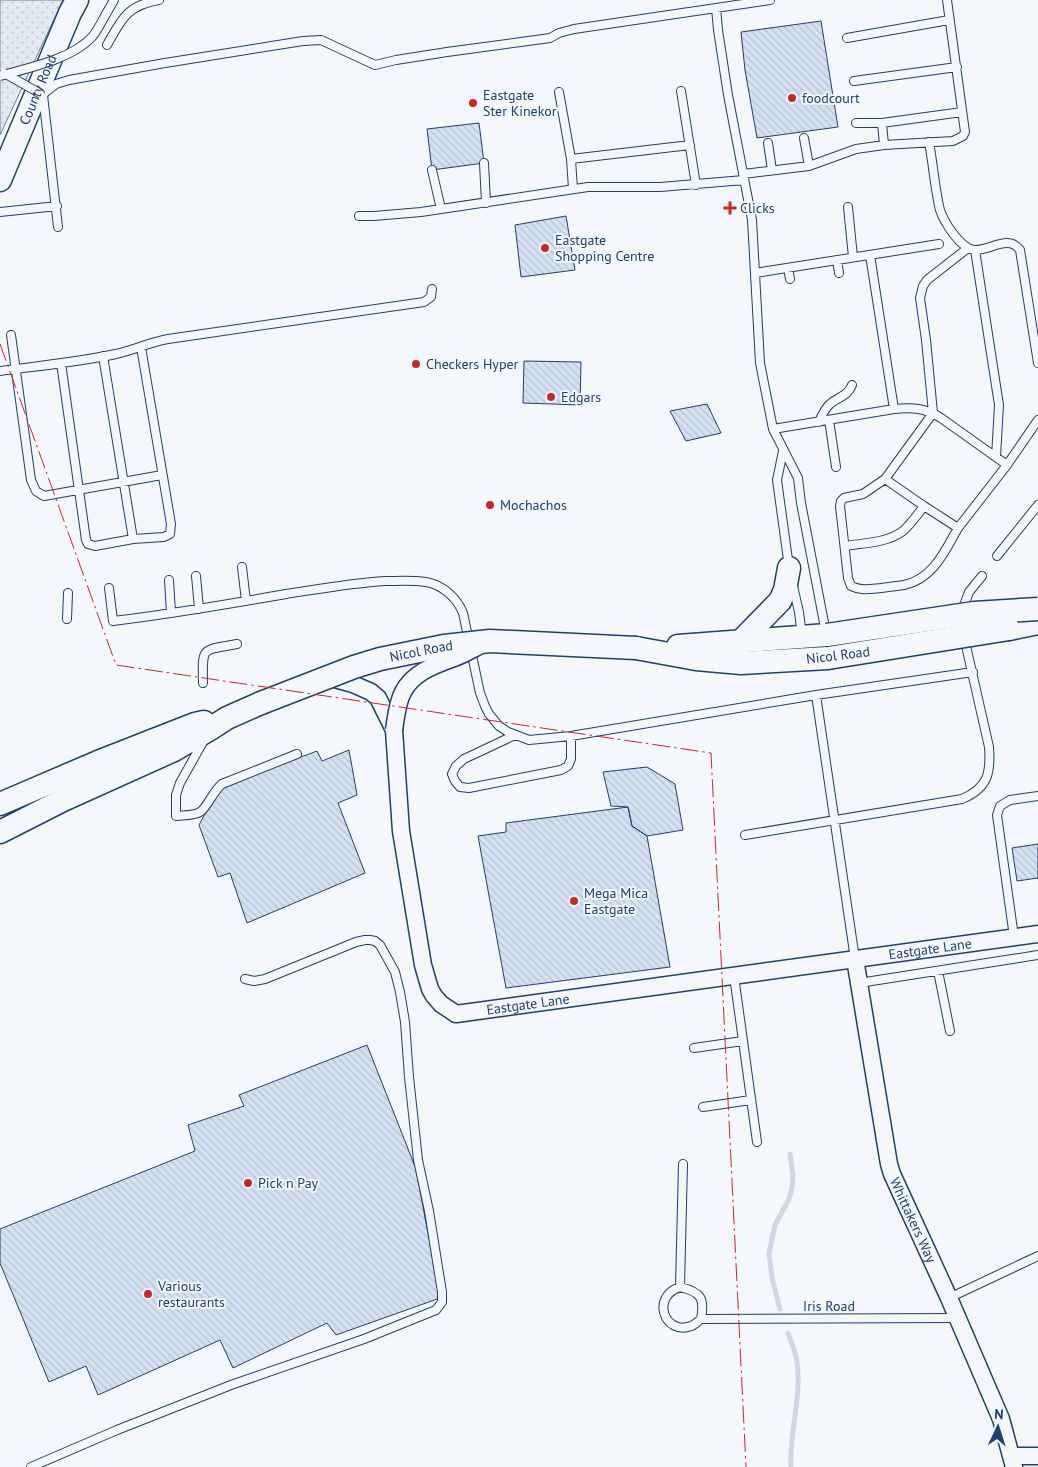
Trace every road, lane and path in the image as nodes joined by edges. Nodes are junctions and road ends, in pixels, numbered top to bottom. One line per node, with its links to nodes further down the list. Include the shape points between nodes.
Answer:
1 (77, 0): 31 (main road, County Road)
2 (114, 0): 12 (lane, bridge, via 91,37 78,48)
3 (159, 0): 9 (lane, via 138,6 121,20)
4 (770, 0): 6 (lane)
5 (947, 0): 7 (lane)
6 (716, 8): 16 (lane, via 574,29 550,38 375,65 321,40 303,41 69,80); 30 (lane)
7 (949, 20): 8 (lane); 10 (lane)
8 (847, 38)
9 (107, 46)
10 (957, 68): 13 (lane); 17 (lane)
11 (0, 71): 16 (lane, bridge)
12 (0, 76)
13 (854, 81)
14 (681, 91): 23 (lane)
15 (560, 92): 25 (lane)
16 (42, 94): 35 (lane)
17 (962, 112): 19 (lane); 21 (lane, via 964,136 953,141)
18 (856, 123): 19 (lane)
19 (882, 123): 24 (lane)
20 (804, 138): 27 (lane)
21 (929, 142): 24 (lane); 42 (lane, via 941,211 955,236)
22 (768, 143): 29 (lane)
23 (690, 145): 25 (lane); 32 (lane)
24 (884, 145): 27 (lane, via 856,149)
25 (571, 159): 33 (lane)
26 (484, 163): 34 (lane)
27 (808, 166): 29 (lane)
28 (432, 170): 37 (lane)
29 (772, 170): 30 (lane)
30 (743, 177): 32 (lane); 47 (lane, via 752,220)
31 (0, 180)
32 (696, 185): 33 (lane)
33 (573, 189): 34 (lane)
34 (486, 203): 37 (lane)
35 (57, 206): 38 (lane); 40 (lane)
36 (848, 207): 44 (lane)
37 (442, 209): 39 (lane)
38 (0, 212)
39 (359, 216)
40 (58, 227)
41 (939, 244): 43 (lane)
42 (971, 249): 55 (lane, via 1012,243 1020,250); 60 (lane, via 927,280 920,298); 66 (lane, via 999,405)
43 (870, 255): 44 (lane); 59 (lane)
44 (854, 257): 45 (lane)
45 (837, 260): 46 (lane); 48 (lane)
46 (788, 268): 47 (lane); 49 (lane)
47 (755, 273): 64 (lane, via 760,363)
48 (839, 273)
49 (790, 279)
50 (432, 289): 52 (lane, via 424,302 168,339)
51 (11, 335): 56 (lane)
52 (141, 347): 53 (lane); 69 (lane)
53 (103, 356): 54 (lane); 71 (lane)
54 (61, 363): 56 (lane); 72 (lane)
55 (1038, 363)
56 (15, 369): 57 (lane); 72 (lane, via 31,480 36,490 44,496)
57 (0, 371)
58 (852, 385): 63 (lane, via 827,407)
59 (894, 409): 60 (lane, via 922,409); 61 (lane)
60 (933, 413): 66 (lane); 70 (lane)
61 (828, 420): 63 (lane); 68 (lane)
62 (1038, 420): 67 (lane)
63 (818, 422): 64 (lane)
64 (772, 430): 65 (lane)
65 (783, 450): 80 (lane, via 777,480); 97 (lane, via 798,478)
66 (996, 458): 67 (lane)
67 (1007, 465): 75 (lane)
68 (836, 467)
69 (162, 475): 71 (lane); 76 (lane, via 170,534)
70 (885, 479): 74 (lane); 77 (lane, via 863,494 844,498 841,502)
71 (123, 482): 72 (lane); 76 (lane)
72 (79, 489): 76 (lane, via 88,544 95,546)
73 (1038, 505): 78 (lane)
74 (924, 506): 75 (lane); 77 (lane, via 911,523 893,537)
75 (958, 528): 77 (lane, via 940,560 917,580 905,585 865,590 851,586)
76 (133, 540)
77 (845, 546)
78 (997, 556)
79 (242, 567): 86 (lane)
80 (789, 568): 95 (main road, via 780,601); 99 (lane)
81 (196, 576): 87 (lane)
82 (982, 576): 91 (lane, via 969,592)
83 (168, 580): 89 (lane)
84 (109, 588): 89 (lane, via 113,621)
85 (68, 593): 90 (lane)
86 (246, 601): 87 (lane); 106 (lane, via 365,582 405,580 436,585 461,607 480,693 489,714 499,726)
87 (200, 609): 89 (lane)
88 (1038, 609): 97 (main road, Nicol Road, bridge, via 974,613)
89 (171, 614)
90 (67, 619)
91 (961, 623)
92 (1038, 624): 97 (main road, Nicol Road, bridge)
93 (962, 632): 100 (lane)
94 (490, 641): 98 (main road, Nicol Road, bridge); 101 (main road, Nicol Road, bridge, via 410,652); 105 (street, Eastgate Lane, bridge, via 423,671 410,681 400,701)
95 (741, 642): 98 (main road, Nicol Road); 99 (main road, Nicol Road)
96 (237, 644): 102 (lane, via 205,652)
97 (827, 646): 99 (main road, Nicol Road)
98 (636, 648): 99 (main road, Nicol Road, via 741,663)
99 (803, 648)
100 (973, 672): 103 (lane); 111 (lane, via 990,764 979,788 962,799)
101 (328, 677): 104 (main road, Nicol Road, bridge, via 234,714); 105 (street, bridge, via 371,692 378,698)
102 (203, 683)
103 (816, 695): 107 (lane); 111 (lane)
104 (214, 726): 108 (lane, via 180,783 176,795 176,816 202,811 222,784); 110 (main road, Nicol Road, via 204,722 195,724); 112 (main road, Nicol Road, via 174,750)
105 (394, 730): 119 (street, Eastgate Lane, via 401,831 423,965 430,989 441,1004 456,1014)
106 (515, 735): 107 (lane, via 529,740); 107 (lane, via 456,766 452,774 460,787 561,770 571,759)
107 (570, 736)
108 (297, 754)
109 (1038, 796): 115 (lane, via 1010,800 1000,806 997,815)
110 (0, 804)
111 (834, 820): 113 (lane); 117 (lane)
112 (0, 832)
113 (745, 835)
114 (1038, 934): 115 (street, Eastgate Lane)
115 (1014, 937): 117 (street, Eastgate Lane)
116 (1038, 955): 118 (lane)
117 (855, 959): 119 (street, Eastgate Lane); 121 (street, Whittakers Way)
118 (938, 971): 121 (lane); 122 (lane)
119 (734, 976): 123 (lane)
120 (245, 979): 136 (lane, via 254,982 265,979 365,940 375,941 384,952 395,972 402,999 418,1160 442,1302 427,1314 222,1389)
121 (859, 983): 131 (street, Whittakers Way, via 889,1164)
122 (950, 1031)
123 (743, 1041): 124 (lane); 125 (lane)
124 (694, 1048)
125 (751, 1100): 126 (lane); 127 (lane)
126 (703, 1107)
127 (756, 1142)
128 (683, 1164): 130 (lane)
129 (1038, 1256): 131 (lane)
130 (680, 1287): 133 (lane, via 693,1290 700,1297 703,1307); 133 (lane, via 667,1294 663,1302 662,1311 668,1322 679,1328 692,1326)
131 (949, 1298): 132 (street, Whittakers Way)
132 (957, 1318): 133 (lane, Iris Road); 135 (street, Whittakers Way, via 1002,1419)
133 (701, 1319)
134 (1038, 1456): 135 (street)
135 (1013, 1461)
136 (30, 1467)

